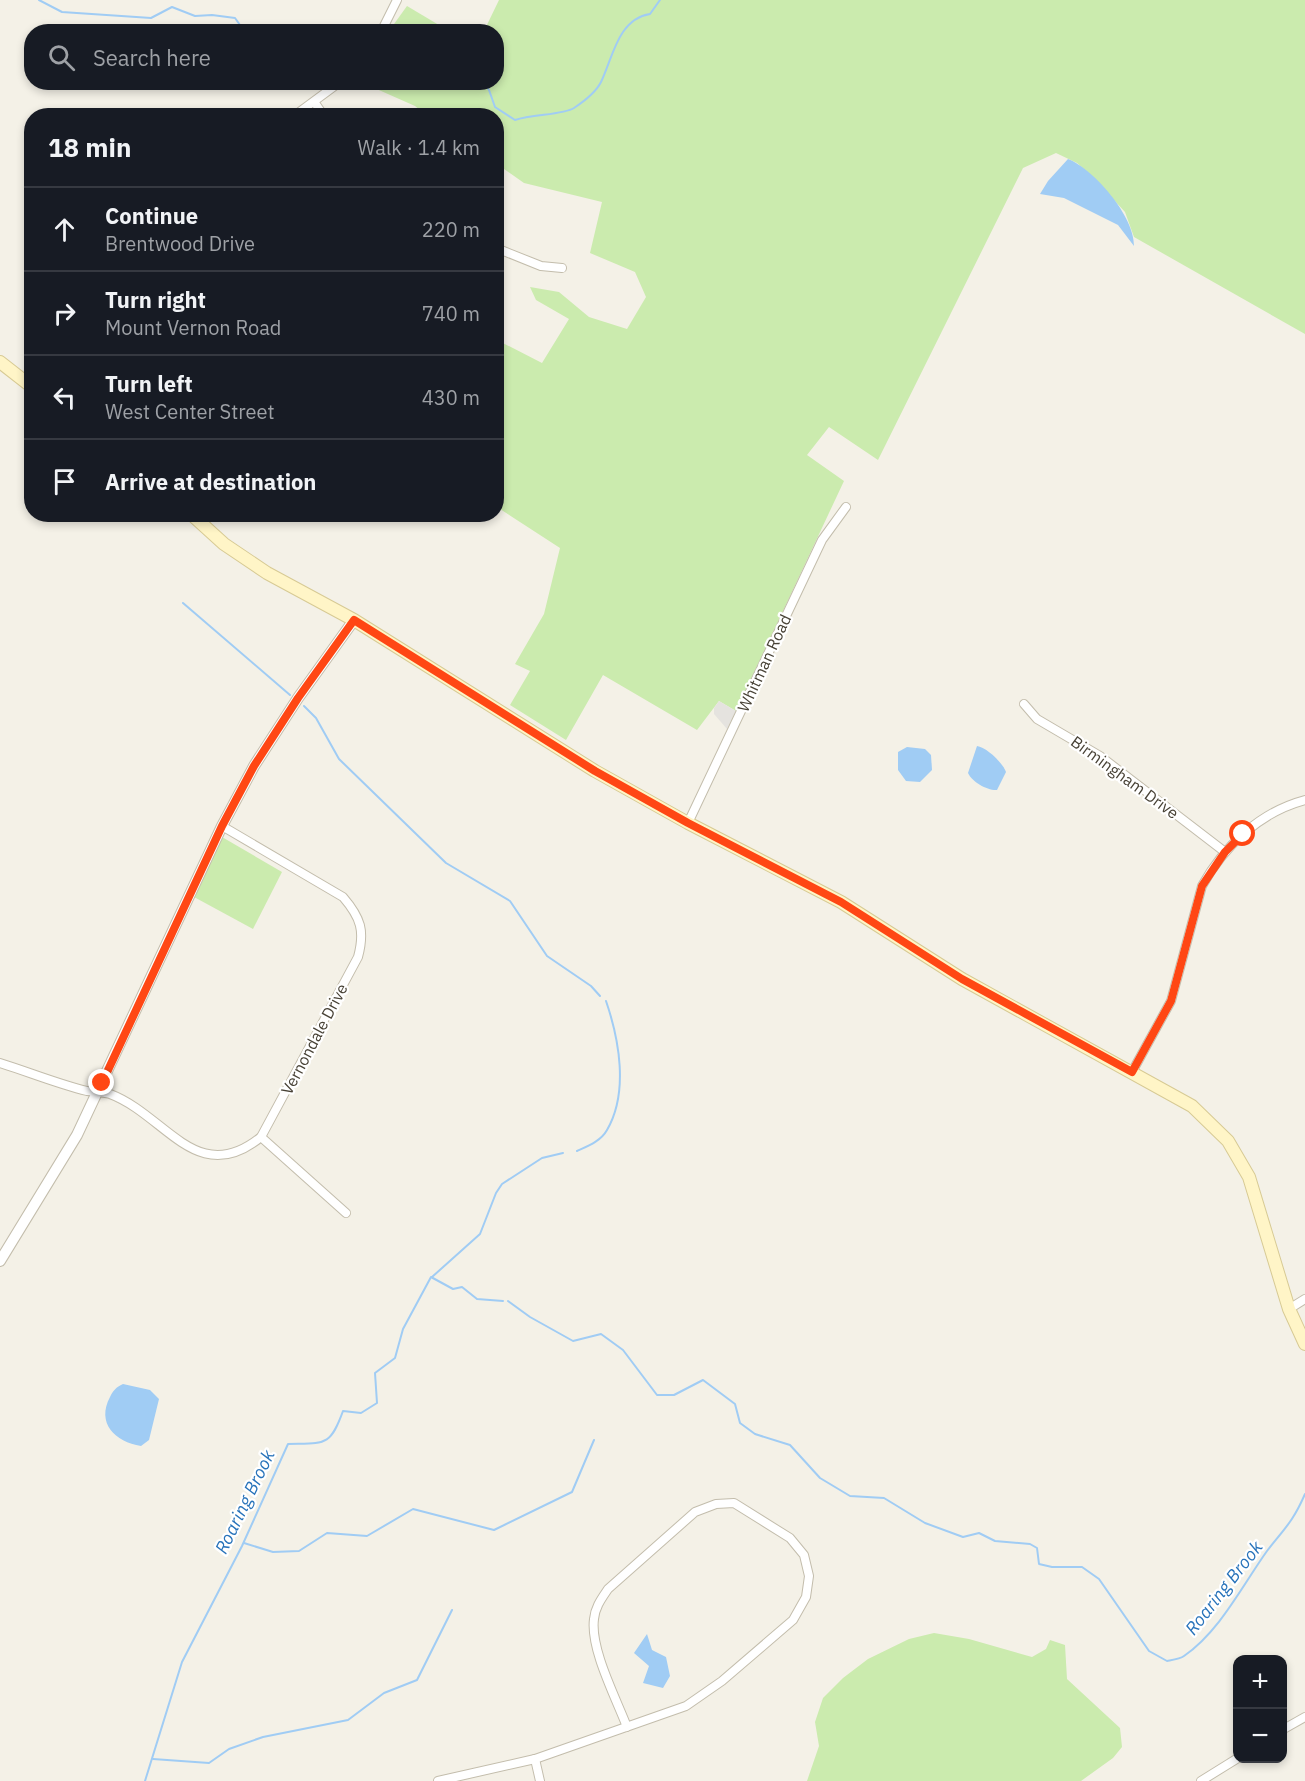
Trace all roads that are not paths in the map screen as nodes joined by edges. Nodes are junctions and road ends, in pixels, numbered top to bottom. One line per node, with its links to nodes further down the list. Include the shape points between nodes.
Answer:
1 (397, 0): 2 (street)
2 (385, 24)
3 (330, 90): 4 (street)
4 (315, 103): 5 (street); 6 (street)
5 (307, 108)
6 (318, 108)
7 (504, 251): 8 (street, via 541,266)
8 (562, 268)
9 (0, 362): 10 (main road)
10 (24, 381)
11 (846, 507): 16 (street, Whitman Road, via 822,540)
12 (199, 522): 13 (main road, via 267,573)
13 (354, 620): 16 (main road, via 595,771); 17 (street, via 254,766)
14 (1024, 704): 18 (street, Birmingham Drive, via 1036,719 1100,756)
15 (1305, 800): 18 (street, via 1265,817)
16 (688, 823): 20 (main road, via 841,902 962,979)
17 (222, 826): 21 (street); 22 (street, Vernondale Drive, via 343,897 357,913 361,928 358,957)
18 (1225, 852): 20 (street, via 1202,886 1171,1001)
19 (0, 1063): 21 (street, Vernondale Drive)
20 (1132, 1072): 26 (main road, via 1192,1106 1233,1148 1249,1177)
21 (98, 1092): 22 (street, Vernondale Drive, via 110,1094 202,1154 222,1156 244,1151); 24 (street, via 61,1164)
22 (261, 1137): 23 (street)
23 (346, 1213)
24 (0, 1261)
25 (1305, 1299): 26 (street)
26 (1289, 1309): 27 (main road)
27 (1305, 1344)
28 (1305, 1717): 30 (street)
29 (627, 1727): 29 (street, via 597,1647 593,1619 598,1602 608,1589 695,1512 716,1504 734,1503 790,1538 804,1555 809,1576 806,1597 793,1620 722,1681 686,1706); 31 (street)
30 (1287, 1727)
31 (535, 1760): 34 (street); 35 (street)
32 (1233, 1762): 33 (street)
33 (1212, 1778): 36 (street)
34 (438, 1781)
35 (540, 1781)
36 (1201, 1781)

